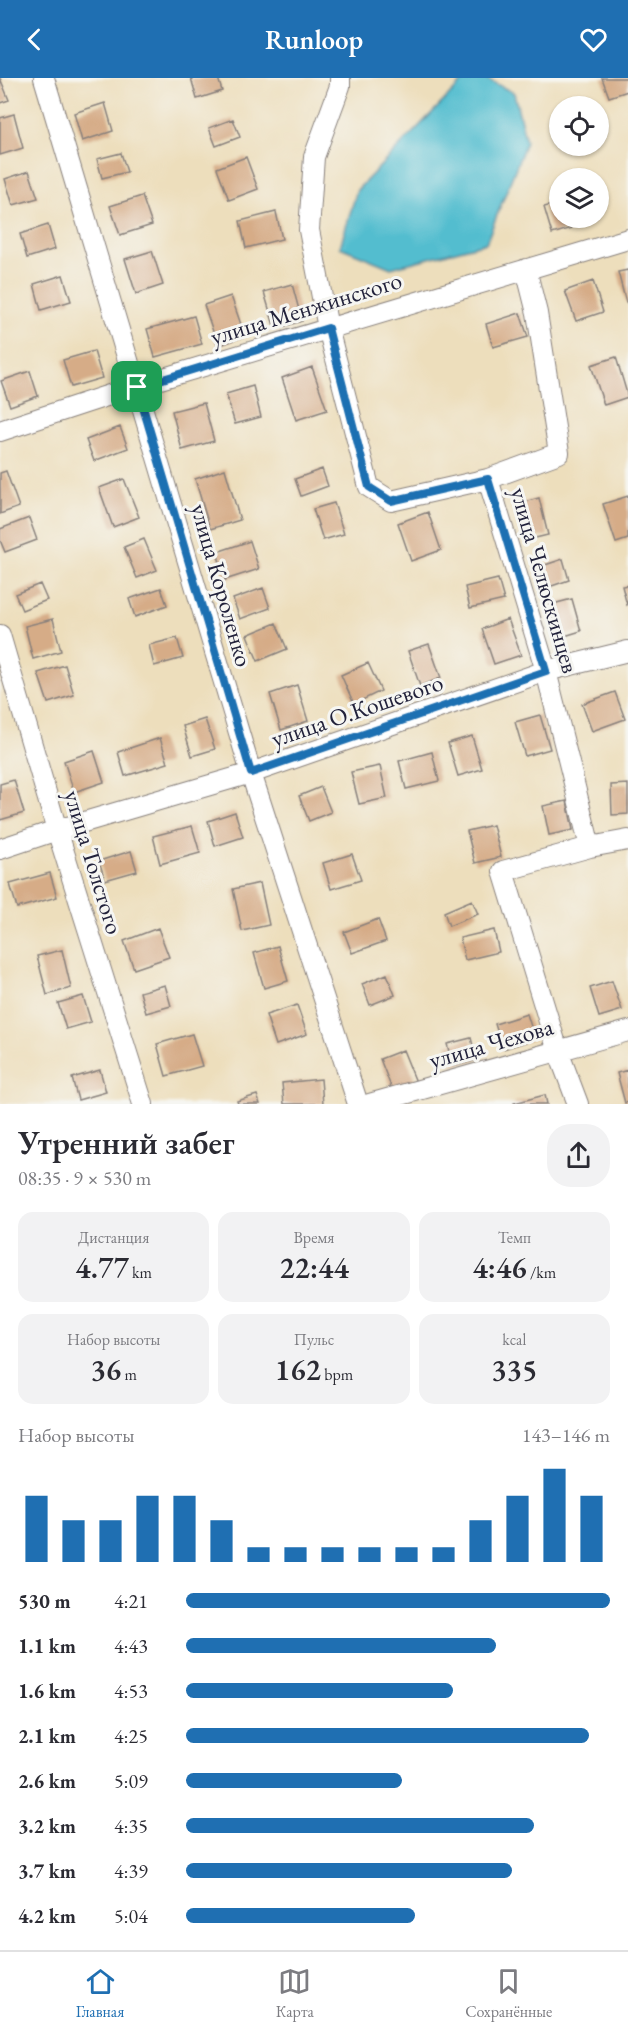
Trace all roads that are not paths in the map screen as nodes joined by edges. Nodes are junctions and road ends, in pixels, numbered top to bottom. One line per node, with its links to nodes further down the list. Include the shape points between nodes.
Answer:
1 (44, 78): 6 (street, улица Короленко)
2 (340, 78): 5 (street, via 314,157 309,230)
3 (628, 239): 4 (street, улица Менжинского)
4 (526, 269): 5 (street, улица Менжинского); 8 (street, улица Челюскинцев, via 560,453)
5 (328, 328): 6 (street, улица Менжинского); 8 (street, via 369,487 391,501)
6 (137, 387): 7 (street, улица Менжинского); 12 (street, улица Короленко)
7 (0, 431)
8 (488, 479): 11 (street, улица Челюскинцев)
9 (0, 635): 13 (street, улица Толстого)
10 (628, 651): 11 (street, улица О.Кошевого)
11 (546, 671): 12 (street, улица О.Кошевого); 15 (street, улица Челюскинцев)
12 (251, 773): 13 (street, улица О.Кошевого); 20 (street, улица Короленко)
13 (57, 830): 16 (street, улица О.Кошевого); 19 (street, улица Толстого)
14 (628, 840): 15 (street)
15 (590, 847): 18 (street, via 503,871)
16 (0, 849)
17 (628, 1031): 18 (street, улица Чехова)
18 (558, 1051): 21 (street, улица Чехова); 22 (street)
19 (142, 1104)
20 (358, 1104)
21 (369, 1104)
22 (578, 1104)

